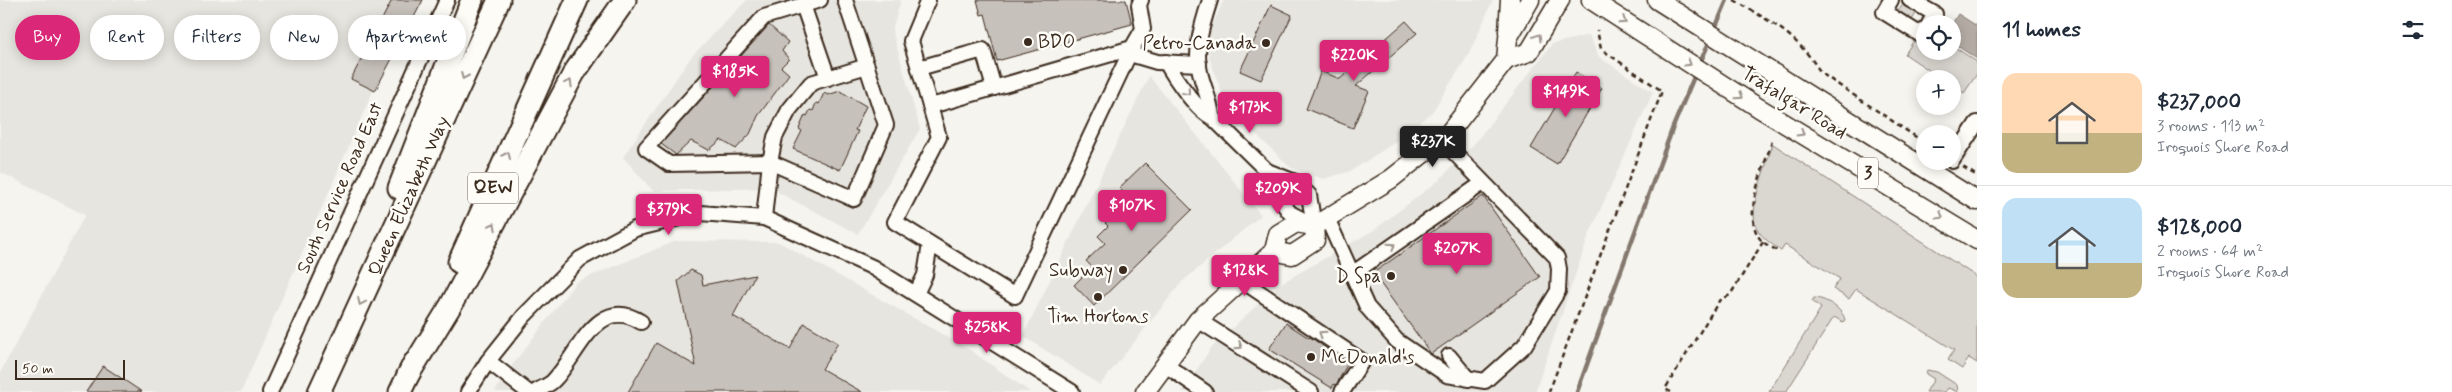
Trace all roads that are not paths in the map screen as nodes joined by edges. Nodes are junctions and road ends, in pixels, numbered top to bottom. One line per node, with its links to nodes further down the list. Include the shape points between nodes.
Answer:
1 (446, 0): 57 (street, South Service Road East)
2 (472, 0): 46 (highway, via 391,208)
3 (498, 0): 46 (highway, Queen Elizabeth Way, one-way to 46)
4 (577, 0): 56 (highway, QEW, one-way to 4)
5 (625, 0): 56 (highway, one-way to 5, via 451,305 574,74)
6 (820, 0): 18 (street)
7 (845, 0): 26 (street)
8 (928, 0): 27 (street, via 911,41)
9 (1142, 0): 22 (street, via 1139,5 1143,29)
10 (1210, 0): 25 (street, via 1200,32)
11 (1510, 0): 21 (main road)
12 (1530, 0): 21 (main road)
13 (1560, 0): 23 (main road, one-way to 13, via 1529,52)
14 (1590, 0): 43 (main road, Trafalgar Road / 3, one-way to 43)
15 (1657, 0): 38 (main road, Trafalgar Road / 3)
16 (1891, 0): 20 (street, via 1884,12)
17 (1910, 0): 19 (street)
18 (803, 4): 28 (street); 35 (street, via 764,17 646,148 669,164)
19 (1934, 15)
20 (1916, 32)
21 (1508, 38): 23 (main road)
22 (1131, 51): 24 (street); 29 (street); 44 (street, via 1015,296)
23 (1506, 60): 33 (main road)
24 (1166, 62): 25 (street); 31 (street, one-way to 31, via 1202,113)
25 (1199, 64): 31 (street)
26 (867, 66): 28 (street); 35 (street, via 886,125 854,199)
27 (919, 68): 29 (street, via 983,50); 30 (street)
28 (828, 78): 35 (street, via 812,83 789,110 775,137)
29 (994, 88): 30 (street)
30 (931, 106): 44 (street, via 939,137 895,222)
31 (1212, 117): 37 (street)
32 (1977, 123): 34 (street)
33 (1442, 140): 39 (street); 42 (main road, via 1391,179)
34 (1961, 147)
35 (770, 162): 41 (street)
36 (1946, 170): 38 (street)
37 (1267, 172): 42 (street, via 1295,182 1309,195); 42 (street, via 1274,192 1290,213)
38 (1940, 178): 40 (main road, Trafalgar Road / 3)
39 (1483, 183): 47 (street, one-way to 39); 55 (street, via 1557,258 1558,292 1524,346 1484,381)
40 (1977, 201)
41 (764, 218): 49 (street, via 872,266); 53 (street, via 700,213 635,229 580,259 524,316)
42 (1321, 222): 45 (main road, via 1296,223 1278,234); 45 (main road, via 1315,240 1292,255); 47 (street)
43 (1977, 240)
44 (930, 244): 49 (street, via 925,275)
45 (1274, 251): 48 (main road)
46 (381, 258): 58 (highway, Queen Elizabeth Way, one-way to 58)
47 (1352, 274): 55 (street, via 1367,307 1397,341 1447,376)
48 (1240, 280): 50 (main road); 66 (street, one-way to 48, via 1362,361)
49 (916, 294): 62 (street)
50 (1198, 320): 54 (main road); 65 (street, one-way to 65)
51 (641, 322): 61 (street, via 629,314 615,313 603,320 590,331 554,381)
52 (1449, 356): 55 (street)
53 (488, 361): 59 (street); 60 (street)
54 (1164, 364): 63 (main road); 64 (street)
55 (1468, 379)
56 (404, 384)
57 (270, 392)
58 (319, 392)
59 (468, 392)
60 (528, 392)
61 (535, 392)
62 (1072, 392)
63 (1145, 392)
64 (1205, 392)
65 (1311, 392)
66 (1342, 392)

